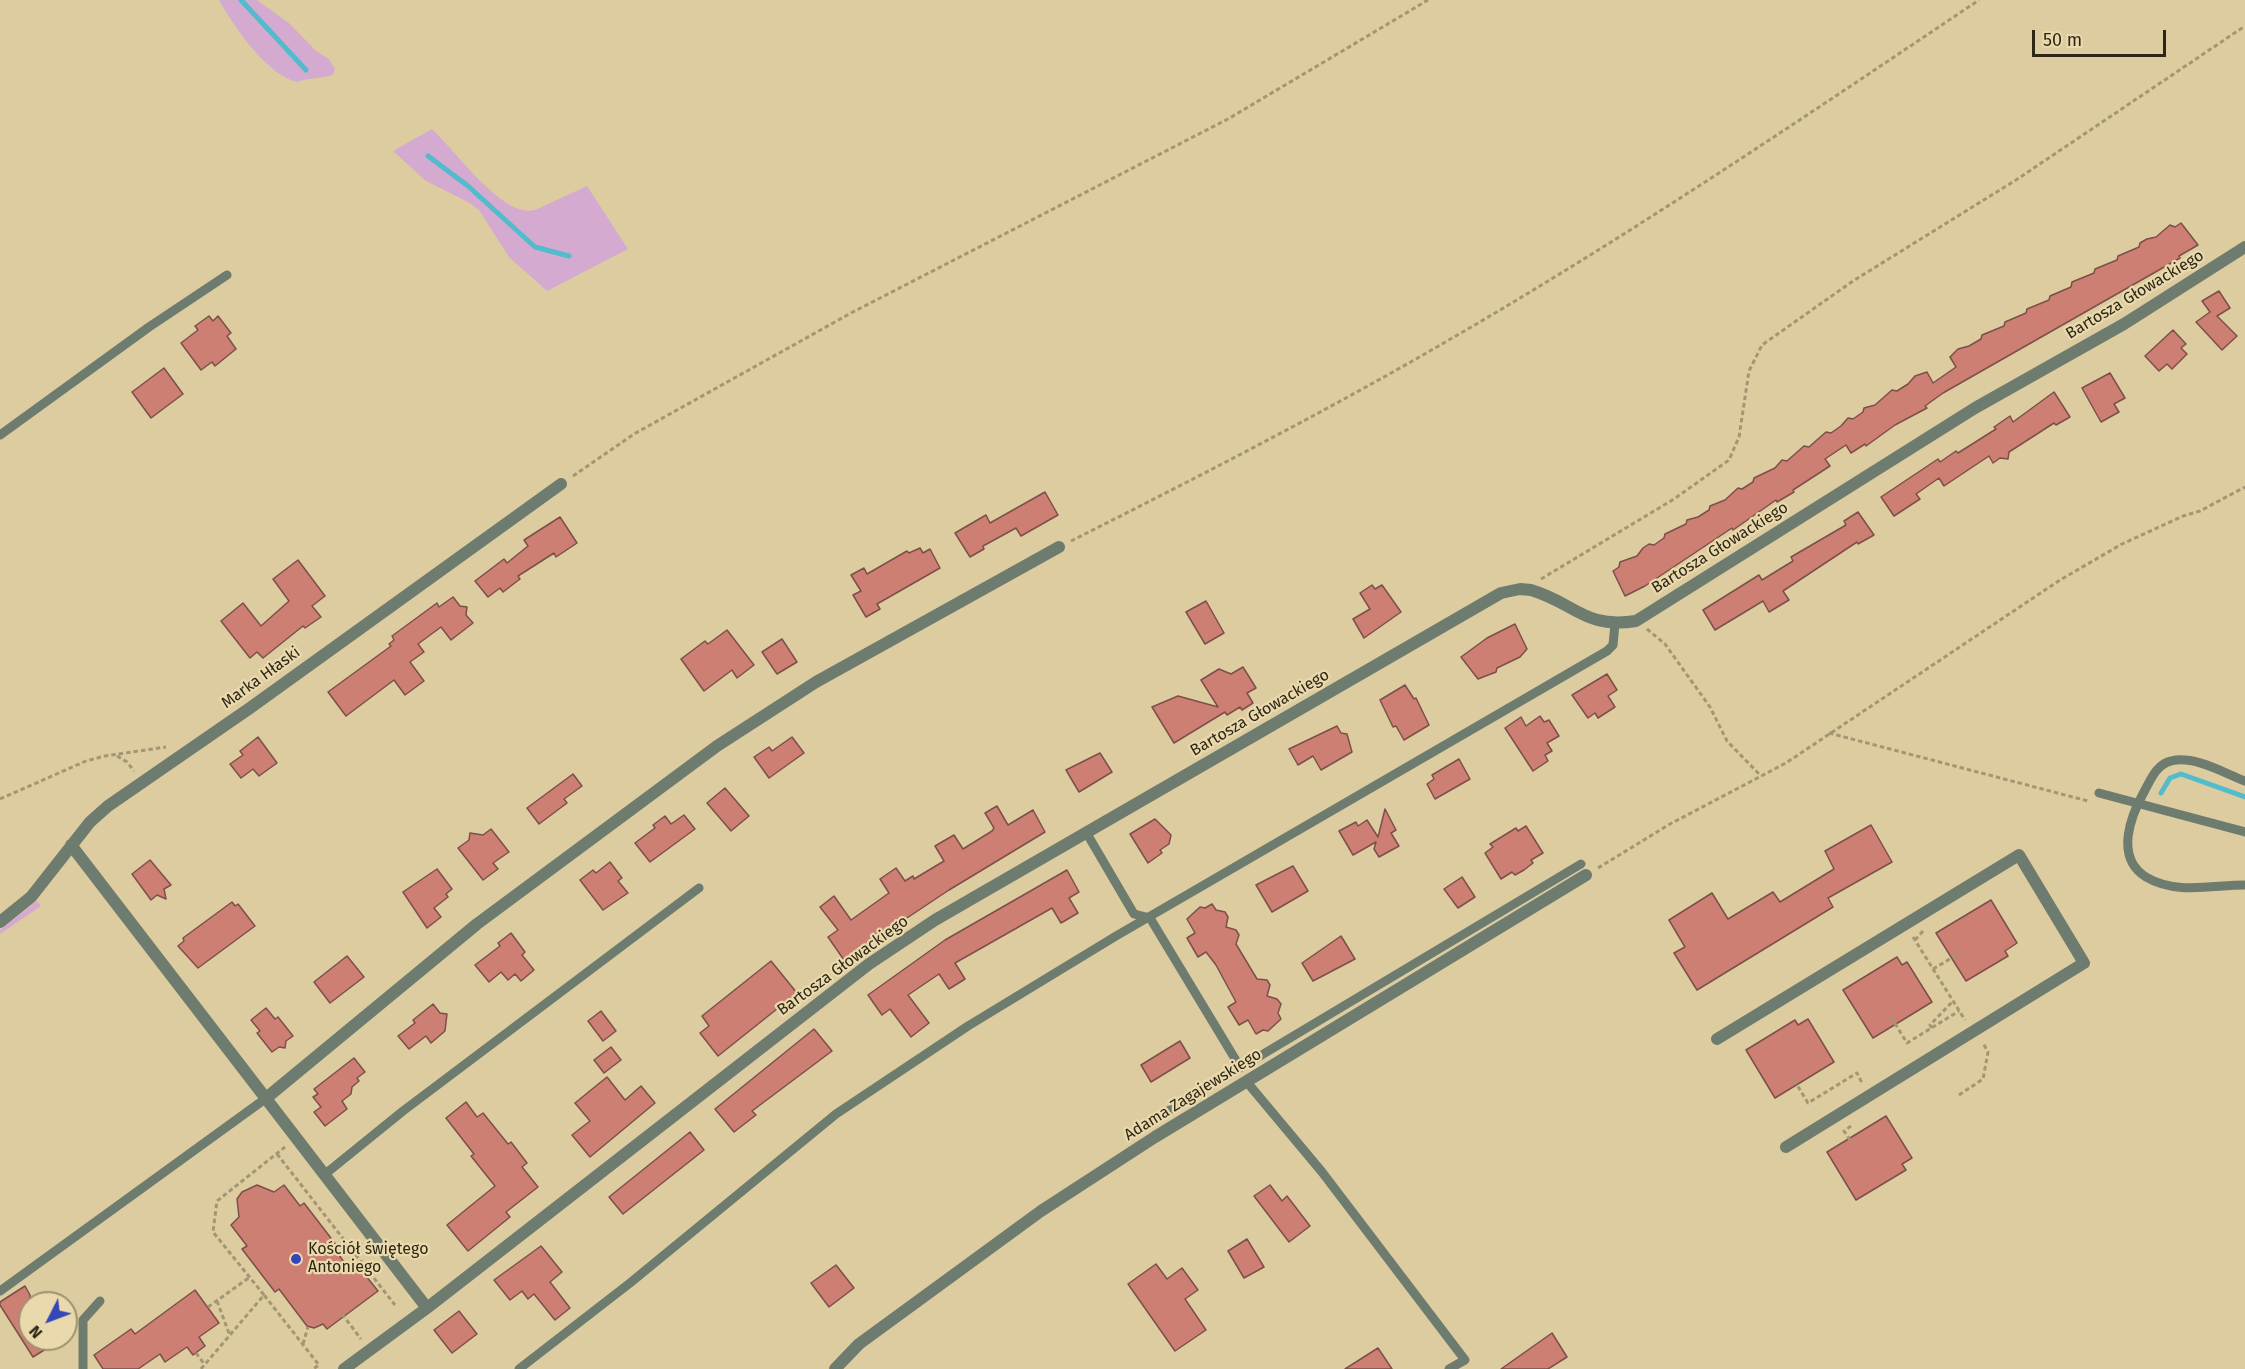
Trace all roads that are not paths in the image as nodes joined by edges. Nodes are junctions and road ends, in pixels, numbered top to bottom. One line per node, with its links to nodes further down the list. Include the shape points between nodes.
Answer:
1 (2245, 247): 6 (street, Bartosza Głowackiego, via 2124,324 1975,408 1636,621)
2 (227, 275): 3 (lane)
3 (0, 435)
4 (561, 484): 12 (street, Marka Hłaski, via 129,790 90,822)
5 (1059, 547): 21 (street, via 816,682 717,746 477,924)
6 (1615, 624): 10 (street, Bartosza Głowackiego, via 1594,620 1541,593 1524,589 1501,593); 16 (lane, via 1613,645 1607,651)
7 (2245, 781): 9 (lane, via 2187,760 2170,761 2156,770)
8 (2097, 798): 9 (lane)
9 (2138, 804): 11 (lane); 14 (lane, via 2128,825 2128,846 2134,863 2146,876 2181,887)
10 (1086, 832): 16 (lane, via 1134,914); 27 (street, Bartosza Głowackiego, via 935,920 869,964)
11 (2245, 832)
12 (71, 845): 17 (street, Marka Hłaski, via 31,897); 21 (street)
13 (1584, 869): 19 (lane); 20 (street, Adama Zagajewskiego)
14 (2245, 885)
15 (699, 888): 24 (lane)
16 (1150, 918): 19 (lane); 30 (lane, via 968,1026 836,1114)
17 (0, 922)
18 (1717, 1039): 23 (street, via 2019,855 2084,963)
19 (1240, 1067): 22 (lane)
20 (1246, 1082): 31 (street, Adama Zagajewskiego, via 1041,1211 859,1344); 32 (lane, via 1322,1172 1465,1360)
21 (265, 1100): 24 (street); 25 (lane)
22 (1158, 1117)
23 (1786, 1147)
24 (324, 1175): 27 (street)
25 (0, 1291)
26 (100, 1301): 28 (lane, via 83,1320)
27 (427, 1308): 29 (street, Bartosza Głowackiego)
28 (83, 1369)
29 (344, 1369)
30 (519, 1369)
31 (835, 1369)
32 (1449, 1369)

